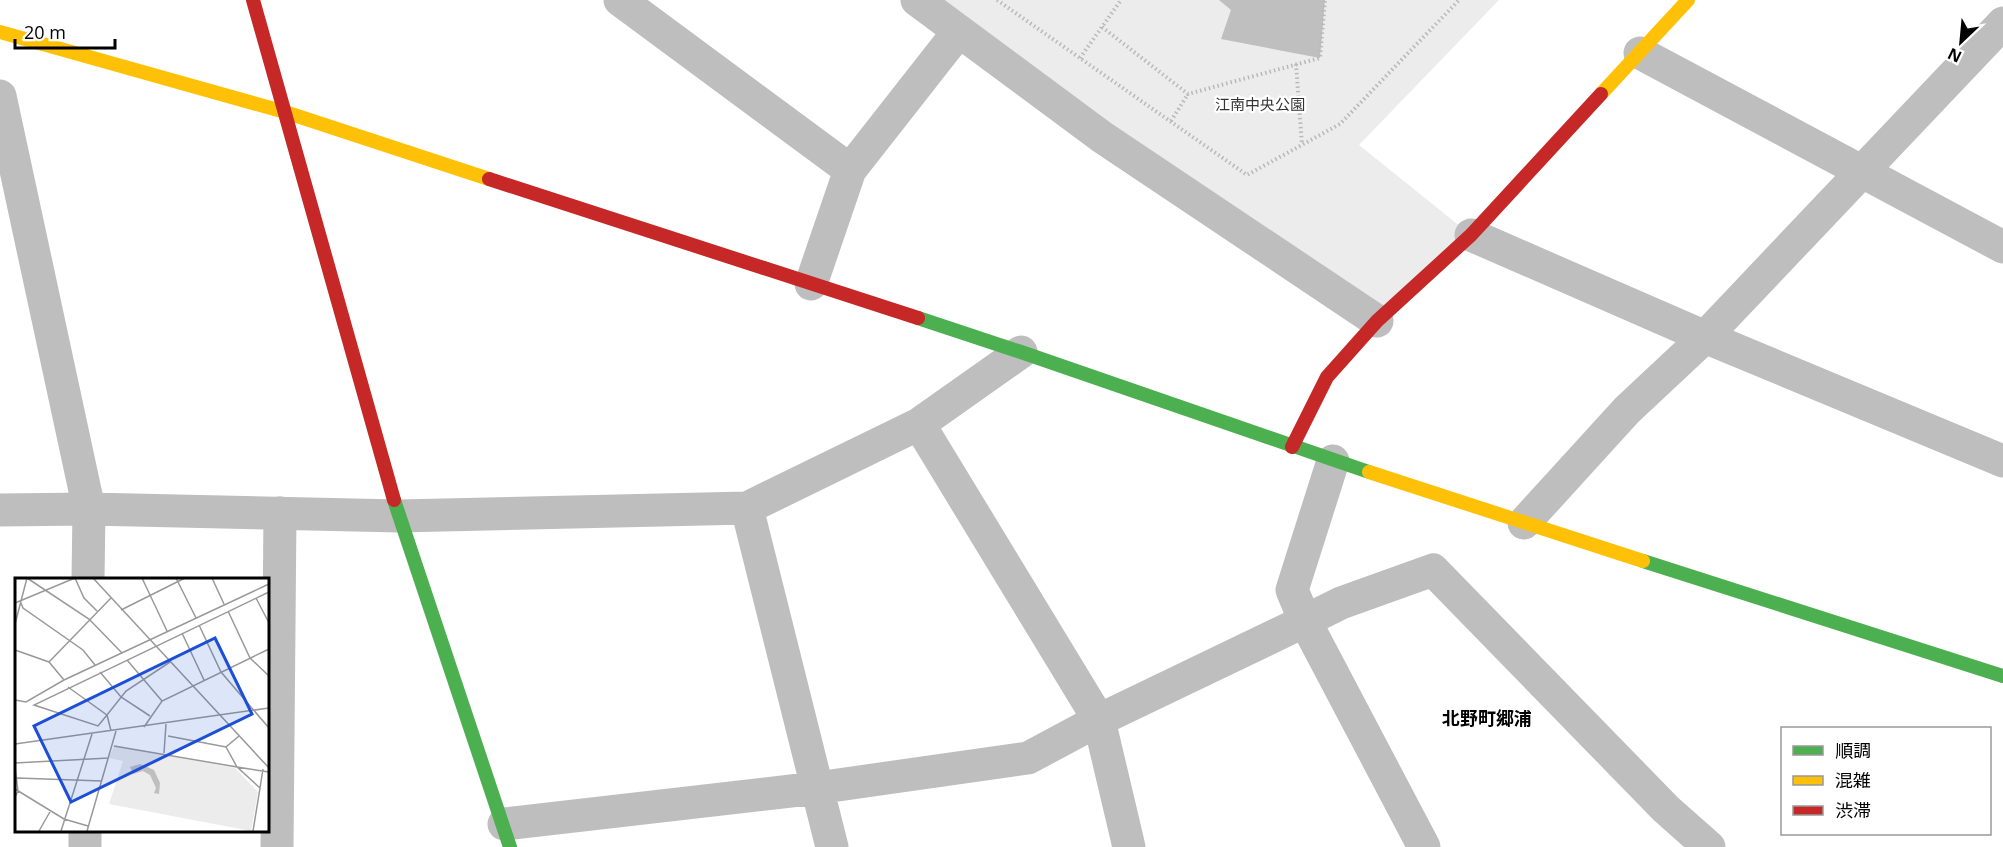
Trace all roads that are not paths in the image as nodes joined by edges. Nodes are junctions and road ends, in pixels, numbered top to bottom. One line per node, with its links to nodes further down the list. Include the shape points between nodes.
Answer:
1 (253, 0): 10 (street)
2 (620, 0): 11 (street)
3 (917, 0): 6 (street)
4 (1688, 0): 8 (street)
5 (2003, 23): 12 (street)
6 (959, 31): 11 (street); 16 (street, via 1102,137)
7 (0, 32): 10 (street)
8 (1640, 53): 12 (street); 13 (street)
9 (0, 96): 24 (street)
10 (285, 112): 15 (street); 27 (street)
11 (850, 170): 15 (street)
12 (1863, 172): 14 (street); 17 (street)
13 (1472, 235): 16 (street); 17 (street)
14 (2003, 247)
15 (811, 284): 18 (street)
16 (1377, 321): 20 (street, via 1327,377)
17 (1705, 337): 22 (street); 28 (street, via 1627,411)
18 (1021, 352): 19 (street); 20 (street)
19 (919, 424): 23 (street); 32 (street)
20 (1292, 447): 21 (street)
21 (1333, 461): 28 (street); 30 (street, via 1292,590)
22 (2003, 461)
23 (747, 508): 27 (street); 33 (street)
24 (89, 509): 25 (street); 26 (street); 29 (street)
25 (0, 510)
26 (280, 513): 27 (street); 35 (street)
27 (399, 516): 34 (street)
28 (1524, 523): 31 (street)
29 (88, 578)
30 (1305, 621): 32 (street); 38 (street); 39 (street, via 1341,603 1433,570 1666,809)
31 (2003, 676)
32 (1098, 720): 33 (street, via 1028,758); 37 (street)
33 (817, 788): 34 (street); 36 (street)
34 (507, 836)
35 (277, 847)
36 (832, 847)
37 (1129, 847)
38 (1424, 847)
39 (1708, 847)

